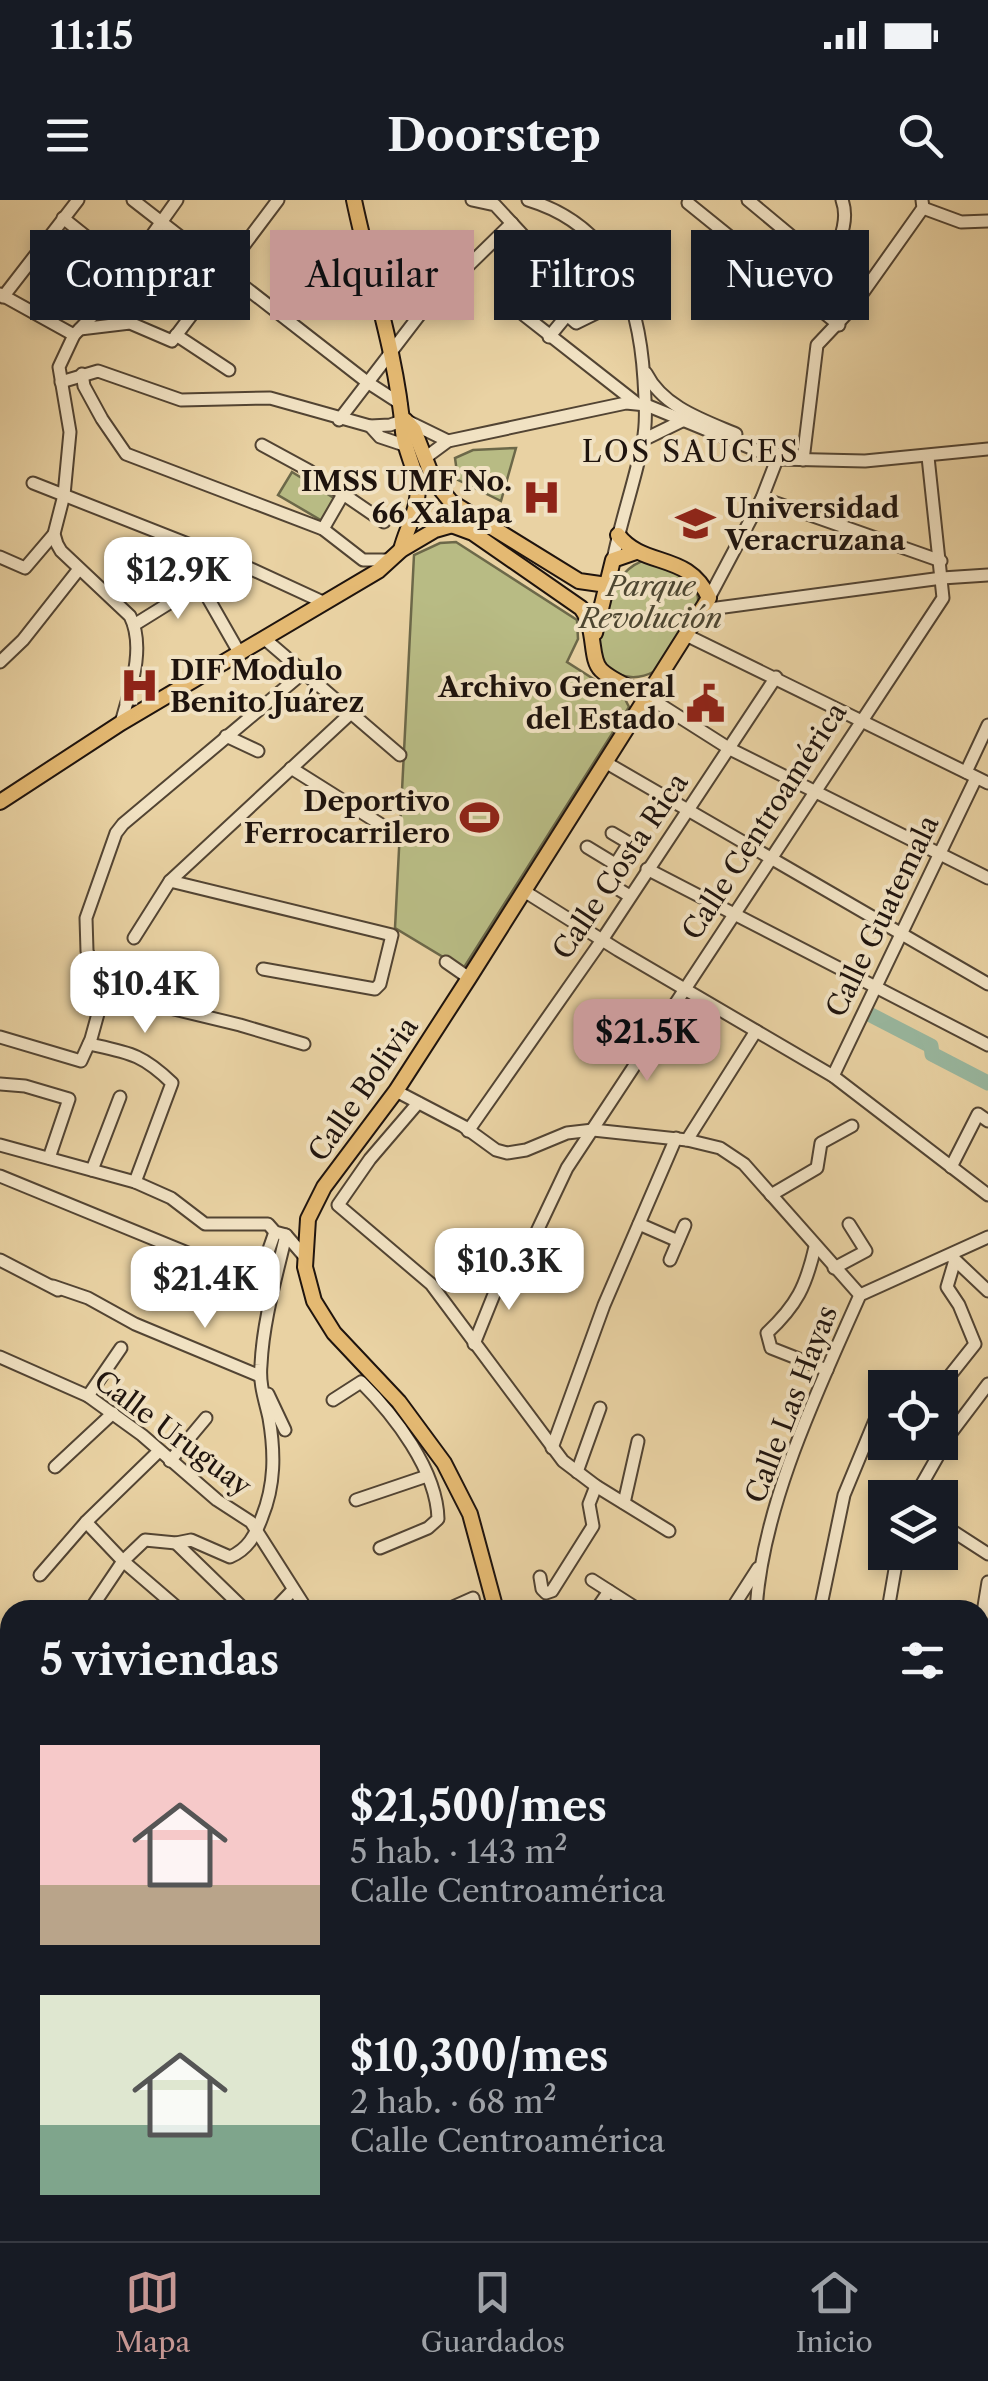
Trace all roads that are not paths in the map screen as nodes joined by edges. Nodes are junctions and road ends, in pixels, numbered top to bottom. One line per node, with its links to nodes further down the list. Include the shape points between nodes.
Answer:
1 (78, 200): 13 (street)
2 (134, 200): 15 (street)
3 (178, 200): 15 (street)
4 (278, 200): 24 (street)
5 (344, 200): 12 (street)
6 (472, 200): 16 (street, via 495,205)
7 (528, 200): 20 (street)
8 (748, 200): 22 (street)
9 (842, 200): 23 (street)
10 (695, 204): 21 (street)
11 (922, 204): 14 (street, via 962,222); 32 (street)
12 (355, 206): 36 (main road)
13 (64, 218): 17 (street); 26 (street)
14 (988, 221)
15 (161, 222): 18 (street); 33 (street)
16 (512, 223): 19 (street); 36 (street, via 444,283)
17 (79, 230)
18 (171, 230)
19 (519, 230)
20 (584, 230)
21 (726, 230)
22 (784, 230)
23 (843, 230)
24 (250, 236)
25 (250, 291): 41 (street)
26 (1, 296): 33 (street)
27 (187, 320): 35 (street)
28 (529, 320): 34 (street)
29 (562, 320): 34 (street)
30 (635, 320): 37 (street)
31 (832, 320): 32 (street)
32 (838, 325): 56 (street, via 817,345)
33 (78, 332): 35 (street, via 130,323); 40 (street, via 62,356)
34 (548, 336): 43 (street)
35 (174, 338): 38 (street)
36 (390, 351): 41 (street); 42 (main road)
37 (643, 365): 43 (street); 45 (street, via 660,393)
38 (230, 370)
39 (82, 374): 40 (street); 44 (street, via 106,372 181,400 270,398); 67 (street, via 126,454)
40 (61, 382): 60 (street, via 70,432)
41 (366, 382): 42 (street); 44 (street)
42 (400, 404): 46 (main road)
43 (642, 404): 45 (street); 48 (street); 49 (street, via 619,403)
44 (340, 418): 47 (street)
45 (688, 418): 48 (street); 53 (street)
46 (405, 420): 47 (street); 49 (street); 51 (main road); 55 (main road)
47 (370, 426): 51 (street)
48 (644, 440): 70 (street)
49 (448, 441): 55 (street)
50 (262, 444): 61 (street)
51 (407, 446): 57 (main road)
52 (988, 450): 54 (street)
53 (781, 456): 56 (street); 62 (street)
54 (928, 456): 56 (street); 75 (street)
55 (426, 458): 57 (main road); 59 (main road)
56 (803, 460)
57 (413, 468): 63 (main road)
58 (33, 483): 60 (street)
59 (443, 494): 63 (street); 64 (main road)
60 (64, 495): 69 (street); 80 (street)
61 (342, 496): 65 (street); 67 (street)
62 (762, 498): 75 (street); 81 (street)
63 (415, 505): 68 (main road, via 415,520); 72 (main road)
64 (477, 518): 66 (main road); 79 (main road, via 579,581)
65 (384, 522)
66 (454, 526): 68 (main road); 84 (main road, via 581,608)
67 (323, 529): 72 (street, via 363,560)
68 (436, 530): 72 (main road)
69 (54, 534): 73 (street, via 26,568); 76 (street)
70 (618, 536): 71 (main road); 74 (street)
71 (636, 552): 74 (main road); 81 (main road, via 694,574)
72 (396, 555): 80 (main road)
73 (0, 557)
74 (613, 560): 79 (main road)
75 (941, 562): 78 (street)
76 (79, 570): 82 (street); 87 (street)
77 (988, 575): 78 (street)
78 (942, 578): 81 (street); 94 (street, Calle Centroamérica, via 942,598)
79 (607, 585): 84 (main road)
80 (325, 603): 85 (main road)
81 (705, 604): 83 (main road, Calle Bolivia)
82 (134, 626): 86 (street, via 200,584); 95 (street, via 138,646)
83 (686, 635): 89 (street); 91 (main road, Calle Bolivia)
84 (594, 636): 90 (main road, via 601,670)
85 (266, 640): 86 (main road); 88 (street)
86 (240, 654): 95 (main road)
87 (0, 662)
88 (304, 672): 93 (street); 97 (street)
89 (776, 678): 94 (street); 98 (street, Calle Costa Rica)
90 (628, 685): 91 (main road); 92 (main road)
91 (650, 688): 92 (main road, Calle Bolivia); 98 (street)
92 (636, 711): 101 (main road, Calle Bolivia)
93 (351, 713): 100 (street); 102 (street)
94 (860, 720): 103 (street); 104 (street, Calle Centroamérica)
95 (121, 722): 105 (main road)
96 (988, 725): 103 (street, Calle Guatemala)
97 (226, 736): 99 (street); 128 (street, via 116,833 85,935)
98 (730, 749): 104 (street); 106 (street, Calle Costa Rica)
99 (258, 751)
100 (400, 755)
101 (605, 762): 106 (street); 116 (main road, Calle Bolivia)
102 (291, 768): 107 (street); 115 (street)
103 (977, 778): 110 (street, Calle Guatemala)
104 (814, 793): 110 (street); 111 (street, Calle Centroamérica)
105 (0, 802)
106 (688, 809): 111 (street); 113 (street, Calle Costa Rica)
107 (396, 834)
108 (612, 834): 112 (street, via 628,843)
109 (587, 847): 112 (street)
110 (940, 854): 114 (street); 119 (street, Calle Guatemala)
111 (771, 857): 118 (street, Calle Centroamérica); 119 (street)
112 (615, 864): 117 (street, via 605,881)
113 (648, 869): 117 (street, Calle Costa Rica); 118 (street)
114 (988, 878)
115 (170, 881): 120 (street); 123 (street, via 392,935 375,988)
116 (524, 891): 121 (street); 124 (main road, Calle Bolivia)
117 (628, 895): 121 (street, Calle Costa Rica)
118 (735, 912): 126 (street, Calle Centroamérica); 127 (street)
119 (902, 934): 125 (street); 127 (street, Calle Guatemala)
120 (134, 938)
121 (602, 940): 126 (street); 141 (street, Calle Costa Rica)
122 (446, 962): 124 (street)
123 (263, 969)
124 (469, 978): 136 (main road, Calle Bolivia)
125 (988, 984)
126 (684, 988): 129 (street); 142 (street, Calle Centroamérica)
127 (877, 988): 133 (street); 134 (street, Calle Guatemala)
128 (104, 992): 131 (street); 132 (street)
129 (756, 1031): 134 (street); 143 (street)
130 (0, 1037): 131 (street, via 81,1061)
131 (89, 1044): 149 (street, via 150,1061 172,1084)
132 (304, 1044)
133 (988, 1044)
134 (833, 1076): 146 (street)
135 (0, 1084): 145 (street, via 69,1099)
136 (396, 1090): 138 (street); 152 (main road, Calle Bolivia)
137 (120, 1096): 147 (street)
138 (418, 1103): 141 (street); 167 (street, via 338,1205 419,1272)
139 (983, 1117): 146 (street)
140 (852, 1126): 150 (street, via 821,1143 817,1168)
141 (468, 1130): 142 (street, via 507,1153)
142 (593, 1130): 143 (street); 167 (street, Calle Centroamérica, via 521,1265 504,1267)
143 (682, 1139): 150 (street, via 733,1155); 153 (street)
144 (0, 1144): 145 (street)
145 (49, 1158): 147 (street)
146 (951, 1167): 151 (street)
147 (92, 1170): 149 (street)
148 (0, 1176): 156 (street, via 251,1279)
149 (135, 1182): 156 (street, via 206,1224 258,1221)
150 (771, 1195): 159 (street)
151 (988, 1196)
152 (308, 1219): 156 (street); 160 (main road, Calle Bolivia)
153 (639, 1224): 158 (street); 184 (street)
154 (849, 1224): 164 (street, via 866,1252)
155 (686, 1225): 158 (street)
156 (280, 1233): 160 (street); 172 (street)
157 (988, 1237): 161 (street, Calle Las Hayas)
158 (678, 1241): 163 (street)
159 (815, 1246): 164 (street); 170 (street, via 808,1279 767,1342)
160 (305, 1256): 176 (main road, Calle Bolivia, via 323,1317)
161 (952, 1256): 165 (street); 166 (street, Calle Las Hayas); 171 (street, via 947,1287 975,1344)
162 (0, 1260): 172 (street)
163 (670, 1260)
164 (834, 1268): 166 (street)
165 (988, 1292)
166 (860, 1295): 170 (street, Calle Las Hayas)
167 (474, 1344): 184 (street)
168 (121, 1348): 174 (street)
169 (0, 1357): 174 (street, Calle Uruguay)
170 (827, 1370): 201 (street, Calle Las Hayas)
171 (954, 1370)
172 (260, 1382): 181 (street); 195 (street, via 274,1466)
173 (988, 1384): 180 (street)
174 (88, 1396): 179 (street, Calle Uruguay)
175 (334, 1400): 176 (street, via 361,1382)
176 (394, 1406): 189 (street); 213 (main road, Calle Bolivia, via 444,1462 470,1514)
177 (192, 1408): 186 (street, via 209,1420)
178 (600, 1408): 188 (street)
179 (113, 1413): 185 (street, Calle Uruguay); 187 (street)
180 (958, 1417)
181 (285, 1430)
182 (868, 1437): 218 (street, via 844,1495)
183 (638, 1441): 192 (street)
184 (552, 1448): 188 (street)
185 (159, 1451): 186 (street, Calle Uruguay); 193 (street)
186 (170, 1462): 195 (street, Calle Uruguay)
187 (55, 1467)
188 (577, 1472): 190 (street)
189 (427, 1476): 191 (street); 198 (street, via 438,1519)
190 (596, 1486): 192 (street); 204 (street, via 589,1504 593,1526 552,1591 542,1589)
191 (356, 1500)
192 (624, 1503): 194 (street)
193 (86, 1522): 200 (street); 203 (street)
194 (670, 1531)
195 (257, 1532): 197 (street, via 230,1558 202,1543); 206 (street, Calle Uruguay)
196 (958, 1534): 199 (street)
197 (176, 1543): 200 (street, via 145,1540); 210 (street)
198 (380, 1548)
199 (988, 1554)
200 (124, 1560): 208 (street); 209 (street)
201 (758, 1568): 216 (street); 217 (street, Calle Las Hayas)
202 (895, 1570): 219 (street)
203 (40, 1575)
204 (540, 1578)
205 (592, 1580): 207 (street)
206 (293, 1590): 211 (street); 212 (street, Calle Uruguay)
207 (608, 1590): 214 (street); 215 (street)
208 (101, 1600)
209 (169, 1600)
210 (235, 1600)
211 (284, 1600)
212 (300, 1600)
213 (493, 1600)
214 (602, 1600)
215 (624, 1600)
216 (737, 1600)
217 (756, 1600)
218 (822, 1600)
219 (890, 1600)

